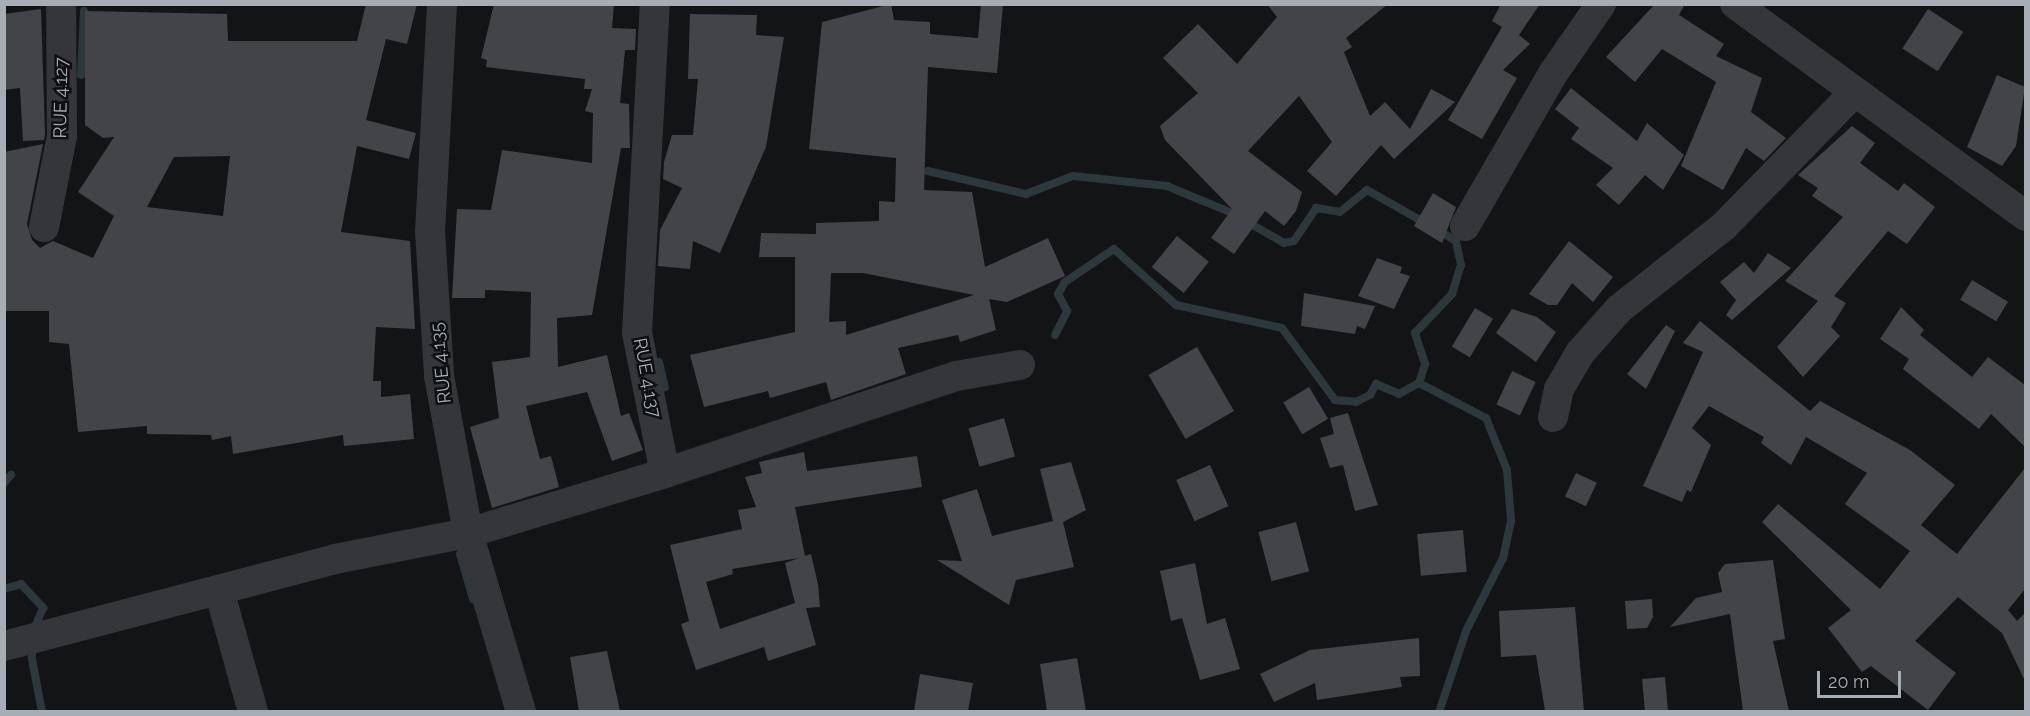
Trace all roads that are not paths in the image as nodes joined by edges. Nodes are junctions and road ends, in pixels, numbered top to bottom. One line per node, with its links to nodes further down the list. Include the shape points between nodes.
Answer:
1 (61, 4): 9 (street, RUE 4.127, via 62,136)
2 (442, 4): 13 (street, RUE 4.135, via 430,231 440,376)
3 (655, 4): 12 (street, RUE 4.137, via 637,333)
4 (1601, 4): 8 (street, via 1554,72)
5 (1735, 4): 6 (street)
6 (1854, 93): 7 (street); 11 (street, via 1724,226 1619,309 1580,353 1559,389)
7 (2025, 216)
8 (1465, 226)
9 (44, 227)
10 (1020, 365): 12 (street, via 946,379)
11 (1553, 417)
12 (666, 473): 13 (street)
13 (468, 533): 14 (street, via 335,559); 17 (street, RUE 4.135)
14 (219, 590): 15 (street); 16 (street)
15 (4, 646)
16 (253, 711)
17 (521, 711)

